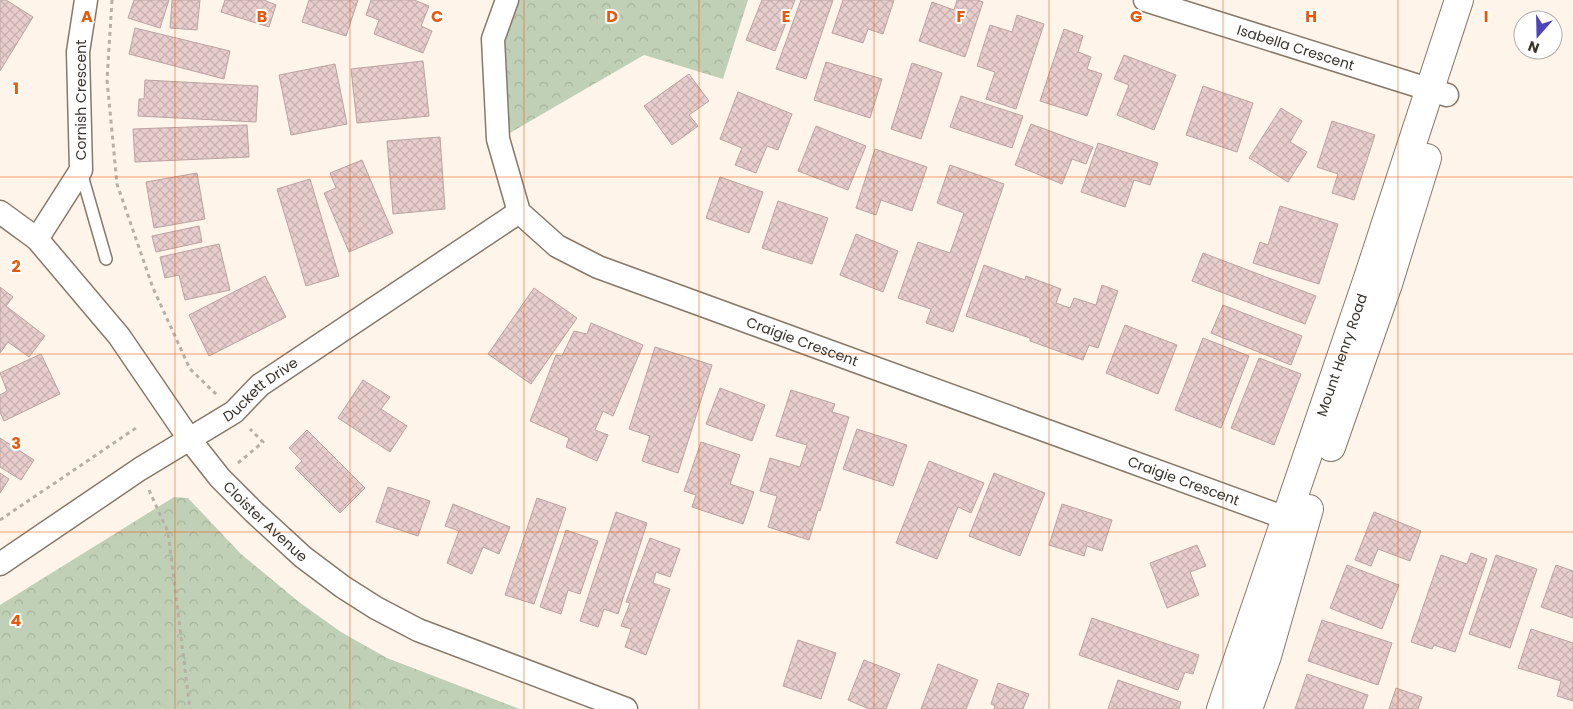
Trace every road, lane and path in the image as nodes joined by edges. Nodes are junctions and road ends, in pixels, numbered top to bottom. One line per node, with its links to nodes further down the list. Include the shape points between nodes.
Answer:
1 (86, 0): 8 (street, Cornish Crescent, via 78,52)
2 (112, 0): 13 (path, via 107,80 117,184 153,288 190,370)
3 (507, 0): 10 (street, via 493,39 498,139)
4 (1145, 0): 7 (street, Isabella Crescent)
5 (1459, 0): 7 (street, Mount Henry Road)
6 (1478, 0): 7 (street, Mount Henry Road)
7 (1438, 92): 19 (street, Mount Henry Road)
8 (81, 170): 11 (street, Cornish Crescent); 12 (lane, Cornish Crescent)
9 (0, 212): 11 (street, Cloister Avenue)
10 (519, 212): 13 (street, Duckett Drive, via 260,385); 19 (street, Craigie Crescent, via 557,246 598,267)
11 (37, 238): 15 (street, Cloister Avenue, via 120,336)
12 (106, 259)
13 (234, 412): 15 (street, Duckett Drive); 16 (path)
14 (139, 426): 18 (path)
15 (190, 440): 17 (street, Duckett Drive); 22 (street, Cloister Avenue, via 220,478 277,533 311,563 376,608 418,630)
16 (263, 442)
17 (140, 469): 20 (street, Duckett Drive); 21 (path, via 168,532)
18 (0, 520)
19 (1296, 521): 23 (street, Mount Henry Road); 24 (street, Mount Henry Road, via 1267,656)
20 (0, 564)
21 (190, 709)
22 (626, 709)
23 (1221, 709)
24 (1248, 709)

